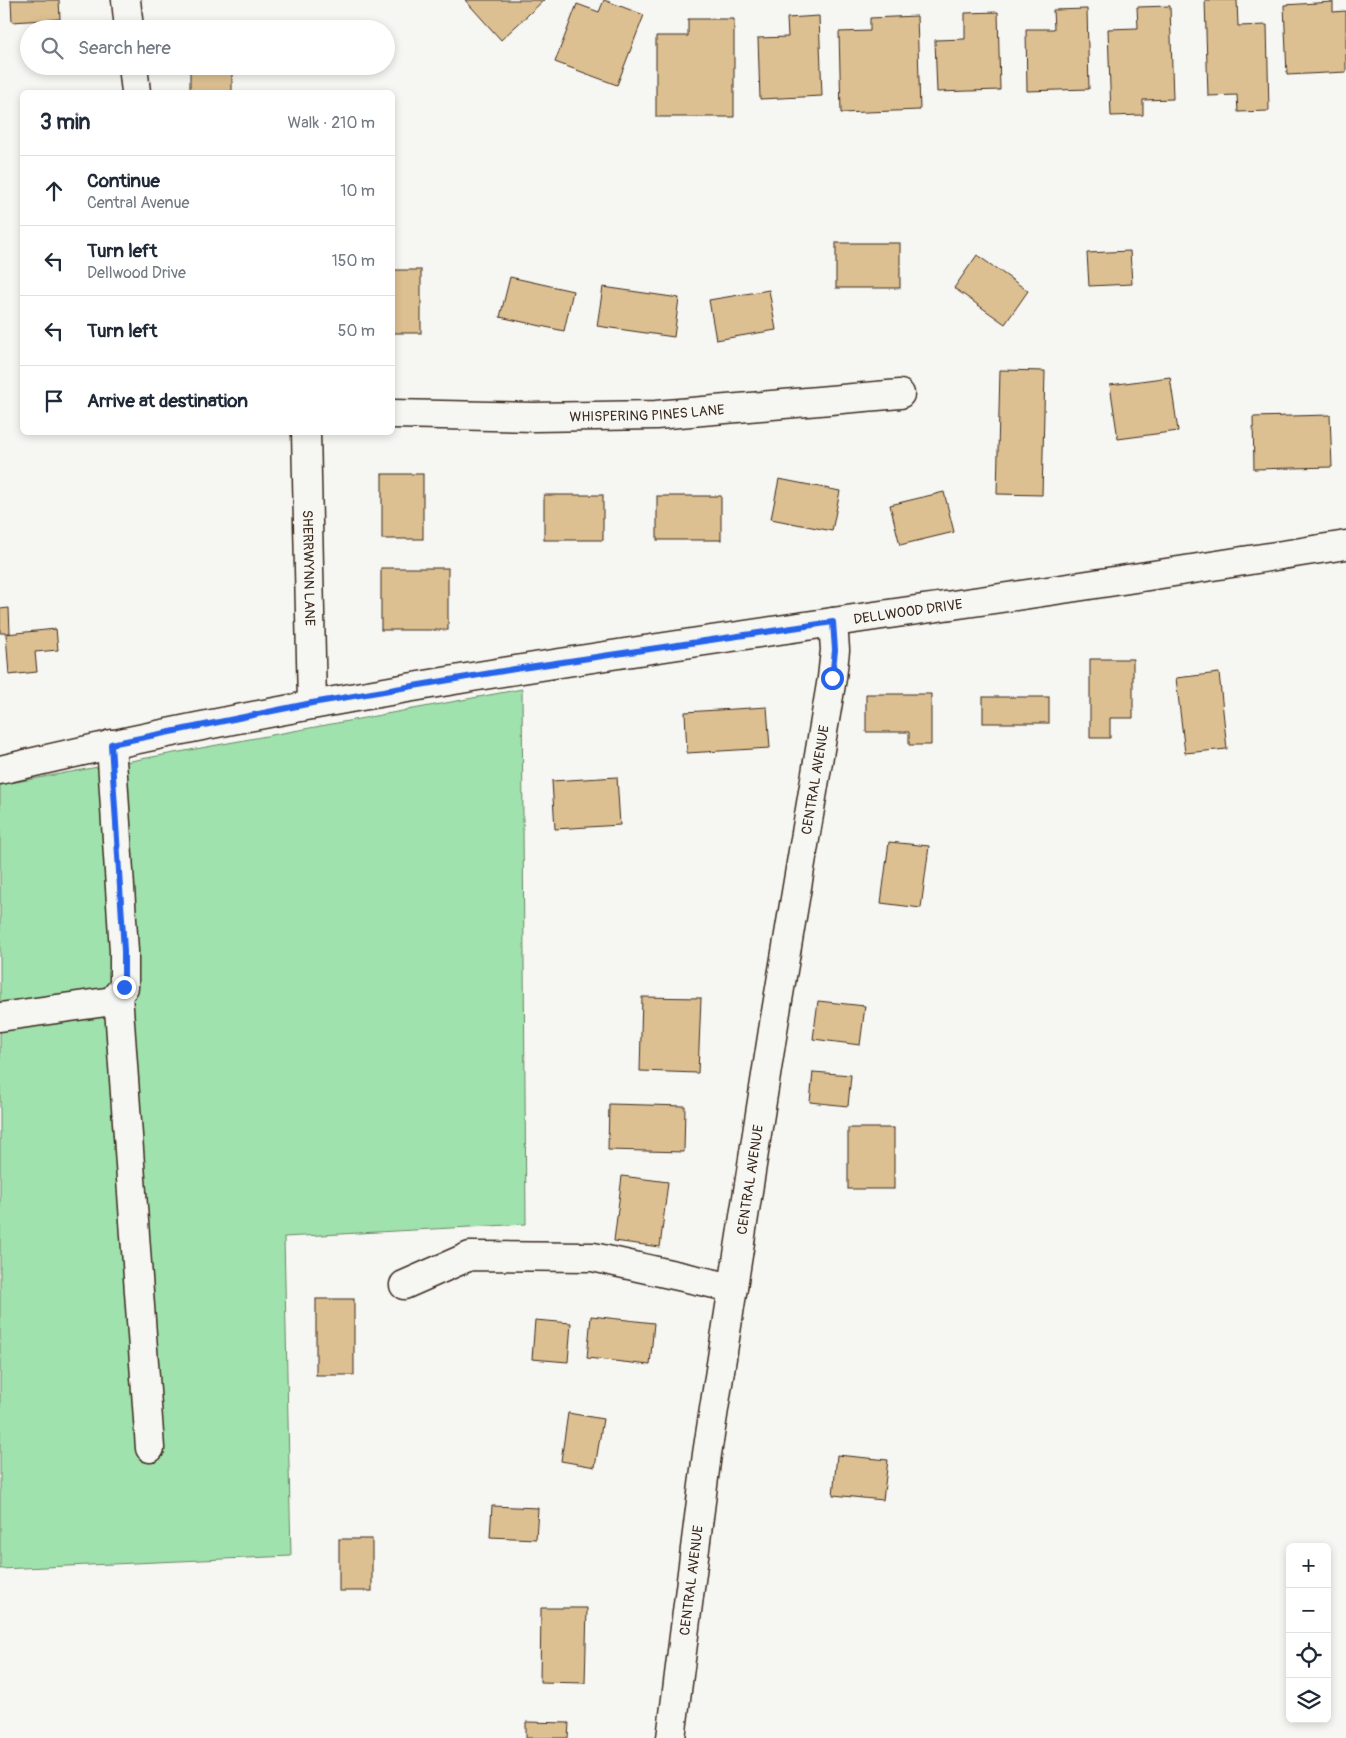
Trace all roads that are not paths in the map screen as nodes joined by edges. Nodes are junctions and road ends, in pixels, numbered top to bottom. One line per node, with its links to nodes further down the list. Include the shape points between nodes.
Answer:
1 (126, 0): 2 (street)
2 (128, 20)
3 (134, 75): 4 (street)
4 (136, 90)
5 (900, 394): 6 (street, WHISPERING PINES LANE, via 656,415)
6 (395, 414)
7 (306, 435): 10 (street, SHERRWYNN LANE)
8 (1346, 545): 9 (street, DELLWOOD DRIVE)
9 (833, 622): 10 (street, DELLWOOD DRIVE); 16 (street, CENTRAL AVENUE, via 832,678)
10 (312, 703): 11 (street, DELLWOOD DRIVE)
11 (111, 744): 12 (street, DELLWOOD DRIVE); 13 (street, via 124,951 124,987)
12 (0, 770)
13 (118, 994): 14 (street, via 113,1001); 17 (street)
14 (0, 1018)
15 (404, 1285): 16 (street, via 470,1256 593,1257)
16 (733, 1288): 18 (street, CENTRAL AVENUE, via 707,1454)
17 (150, 1448)
18 (671, 1738)

